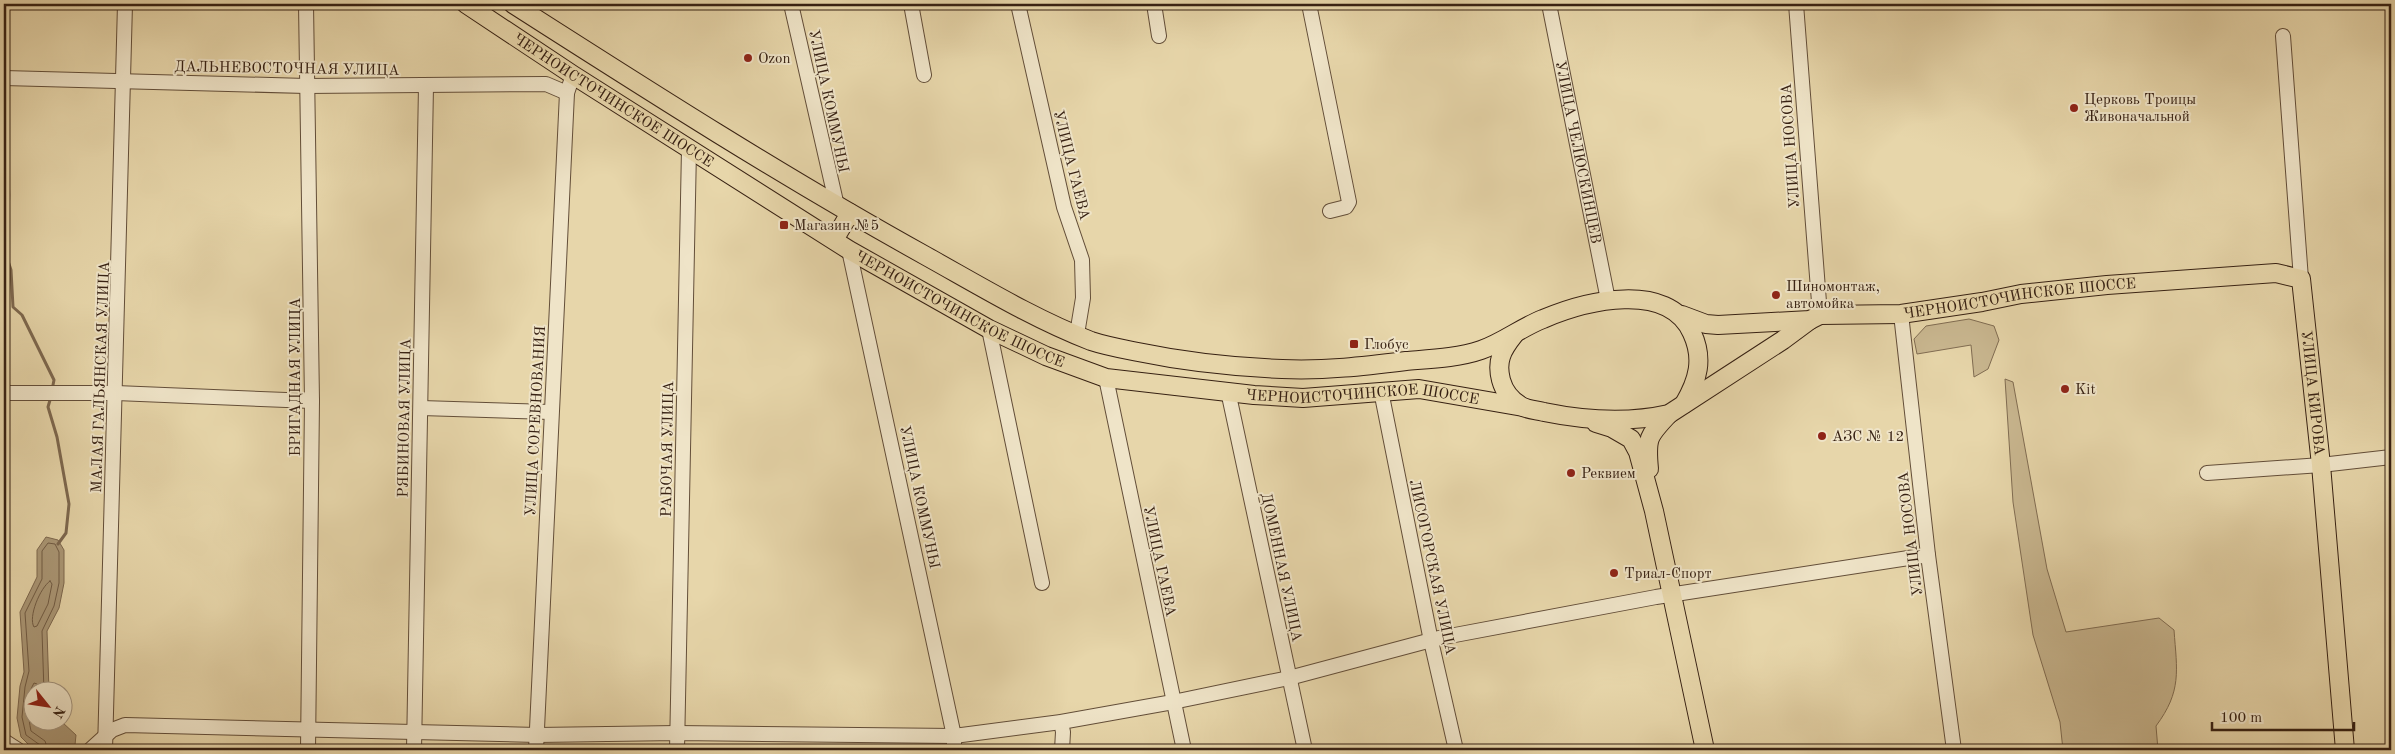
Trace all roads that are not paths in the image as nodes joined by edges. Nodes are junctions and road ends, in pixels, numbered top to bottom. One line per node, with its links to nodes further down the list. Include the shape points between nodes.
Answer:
1 (125, 4): 17 (street, МАЛАЯ ГАЛЬЯНСКАЯ УЛИЦА)
2 (306, 4): 18 (street, БРИГАДНАЯ УЛИЦА)
3 (466, 4): 14 (main road, ЧЕРНОИСТОЧИНСКОЕ ШОССЕ)
4 (513, 4): 22 (main road, ЧЕРНОИСТОЧИНСКОЕ ШОССЕ)
5 (791, 4): 22 (street, УЛИЦА КОММУНЫ)
6 (911, 4): 15 (street)
7 (1018, 4): 33 (street, УЛИЦА ГАЕВА, via 1064,207 1082,260 1083,298)
8 (1154, 4): 12 (street)
9 (1309, 4): 23 (street, via 1349,202 1346,207)
10 (1549, 4): 27 (street, УЛИЦА ЧЕЛЮСКИНЦЕВ)
11 (1796, 4): 30 (street, УЛИЦА НОСОВА)
12 (1159, 36)
13 (2283, 36): 26 (street, УЛИЦА КИРОВА)
14 (573, 75): 20 (street, УЛИЦА СОРЕВНОВАНИЯ); 21 (main road, ЧЕРНОИСТОЧИНСКОЕ ШОССЕ)
15 (924, 75)
16 (4, 78): 17 (street, ДАЛЬНЕВОСТОЧНАЯ УЛИЦА)
17 (123, 81): 18 (street, ДАЛЬНЕВОСТОЧНАЯ УЛИЦА); 38 (street, МАЛАЯ ГАЛЬЯНСКАЯ УЛИЦА)
18 (306, 86): 19 (street, ДАЛЬНЕВОСТОЧНАЯ УЛИЦА); 39 (street, БРИГАДНАЯ УЛИЦА)
19 (426, 86): 20 (street, ДАЛЬНЕВОСТОЧНАЯ УЛИЦА, via 546,84); 42 (street, РЯБИНОВАЯ УЛИЦА)
20 (567, 93): 43 (street, УЛИЦА СОРЕВНОВАНИЯ)
21 (689, 149): 24 (main road, ЧЕРНОИСТОЧИНСКОЕ ШОССЕ); 59 (street, РАБОЧАЯ УЛИЦА)
22 (843, 210): 24 (main road); 33 (main road, ЧЕРНОИСТОЧИНСКОЕ ШОССЕ, via 1030,312)
23 (1330, 211)
24 (834, 240): 25 (main road, ЧЕРНОИСТОЧИНСКОЕ ШОССЕ)
25 (849, 250): 31 (main road, ЧЕРНОИСТОЧИНСКОЕ ШОССЕ); 62 (street, УЛИЦА КОММУНЫ)
26 (2301, 278): 28 (main road, ЧЕРНОИСТОЧИНСКОЕ ШОССЕ, via 2276,273 2107,285 2020,294); 47 (main road, УЛИЦА КИРОВА)
27 (1608, 300): 29 (main road, via 1649,300); 32 (main road, via 1546,317)
28 (1901, 314): 30 (main road, ЧЕРНОИСТОЧИНСКОЕ ШОССЕ); 50 (street, УЛИЦА НОСОВА)
29 (1682, 315): 30 (main road, ЧЕРНОИСТОЧИНСКОЕ ШОССЕ, via 1718,325); 40 (main road, via 1694,337 1700,360 1696,382)
30 (1815, 318): 40 (main road)
31 (989, 329): 34 (main road, ЧЕРНОИСТОЧИНСКОЕ ШОССЕ, via 1046,356); 51 (street)
32 (1517, 330): 33 (main road, ЧЕРНОИСТОЧИНСКОЕ ШОССЕ, via 1482,350 1452,356 1306,369 1168,358 1113,347); 41 (main road, via 1503,349 1499,373 1510,398)
33 (1077, 334)
34 (1106, 378): 36 (main road, ЧЕРНОИСТОЧИНСКОЕ ШОССЕ); 55 (street, УЛИЦА ГАЕВА)
35 (1381, 390): 36 (main road, ЧЕРНОИСТОЧИНСКОЕ ШОССЕ, via 1303,398); 41 (main road, ЧЕРНОИСТОЧИНСКОЕ ШОССЕ, via 1419,389); 53 (street, ЛИСОГОРСКАЯ УЛИЦА)
36 (1228, 391): 54 (street, ДОМЕННАЯ УЛИЦА)
37 (4, 393): 38 (street)
38 (116, 393): 39 (street); 60 (street, МАЛАЯ ГАЛЬЯНСКАЯ УЛИЦА)
39 (312, 401): 57 (street, БРИГАДНАЯ УЛИЦА)
40 (1684, 404): 44 (main road)
41 (1523, 407): 45 (main road)
42 (420, 408): 43 (street); 58 (street, РЯБИНОВАЯ УЛИЦА)
43 (551, 412): 61 (street, УЛИЦА СОРЕВНОВАНИЯ)
44 (1669, 414): 45 (main road, via 1649,418); 49 (main road, via 1651,433 1647,449)
45 (1583, 419): 49 (main road, via 1612,428 1631,439 1638,452)
46 (2391, 457): 47 (street)
47 (2321, 465): 48 (street); 78 (main road, УЛИЦА КИРОВА)
48 (2207, 473)
49 (1654, 512): 52 (main road)
50 (1928, 555): 52 (street); 77 (street, УЛИЦА НОСОВА)
51 (1042, 583)
52 (1672, 595): 53 (street); 76 (main road)
53 (1431, 642): 54 (street); 75 (street, ЛИСОГОРСКАЯ УЛИЦА)
54 (1289, 678): 55 (street); 74 (street, ДОМЕННАЯ УЛИЦА)
55 (1173, 702): 56 (street); 73 (street, УЛИЦА ГАЕВА)
56 (1061, 722): 62 (street); 72 (street)
57 (308, 728): 58 (street); 60 (street, via 125,726); 67 (street, БРИГАДНАЯ УЛИЦА)
58 (414, 733): 61 (street); 68 (street, РЯБИНОВАЯ УЛИЦА)
59 (677, 733): 61 (street); 62 (street); 70 (street, РАБОЧАЯ УЛИЦА)
60 (106, 734): 65 (street); 66 (street, МАЛАЯ ГАЛЬЯНСКАЯ УЛИЦА)
61 (537, 735): 69 (street, УЛИЦА СОРЕВНОВАНИЯ)
62 (954, 736): 71 (street, УЛИЦА КОММУНЫ)
63 (4, 741): 64 (street)
64 (18, 750)
65 (90, 750)
66 (105, 750)
67 (308, 750)
68 (414, 750)
69 (536, 750)
70 (677, 750)
71 (954, 750)
72 (1062, 750)
73 (1184, 750)
74 (1305, 750)
75 (1456, 750)
76 (1705, 750)
77 (1954, 750)
78 (2345, 750)

